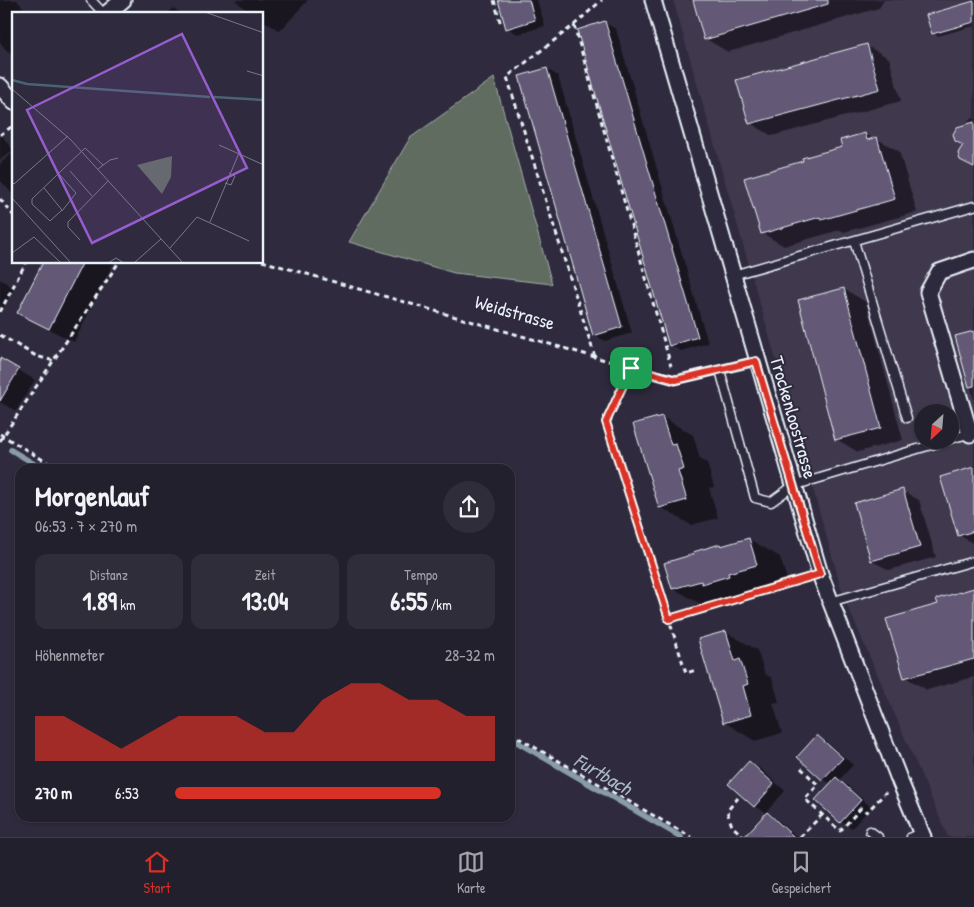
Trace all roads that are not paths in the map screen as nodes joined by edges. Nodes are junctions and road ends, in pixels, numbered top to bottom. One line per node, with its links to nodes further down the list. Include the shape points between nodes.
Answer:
1 (91, 0): 4 (lane)
2 (123, 0): 5 (street)
3 (653, 0): 9 (street, Trockenloostrasse)
4 (103, 12)
5 (108, 12)
6 (974, 206): 7 (lane)
7 (854, 241): 9 (lane); 13 (lane)
8 (974, 260): 14 (street, via 939,272 928,292)
9 (733, 276): 10 (street, Trockenloostrasse)
10 (756, 361): 12 (lane); 17 (street, Trockenloostrasse)
11 (631, 368): 12 (lane, via 676,380)
12 (720, 370): 17 (lane, via 755,498 771,502)
13 (907, 418)
14 (972, 433): 15 (lane)
15 (959, 437)
16 (918, 449): 17 (lane)
17 (793, 486): 19 (street, Trockenloostrasse)
18 (974, 561): 19 (lane)
19 (830, 602): 21 (street, Trockenloostrasse)
20 (870, 831): 22 (lane)
21 (918, 836)
22 (878, 837)

